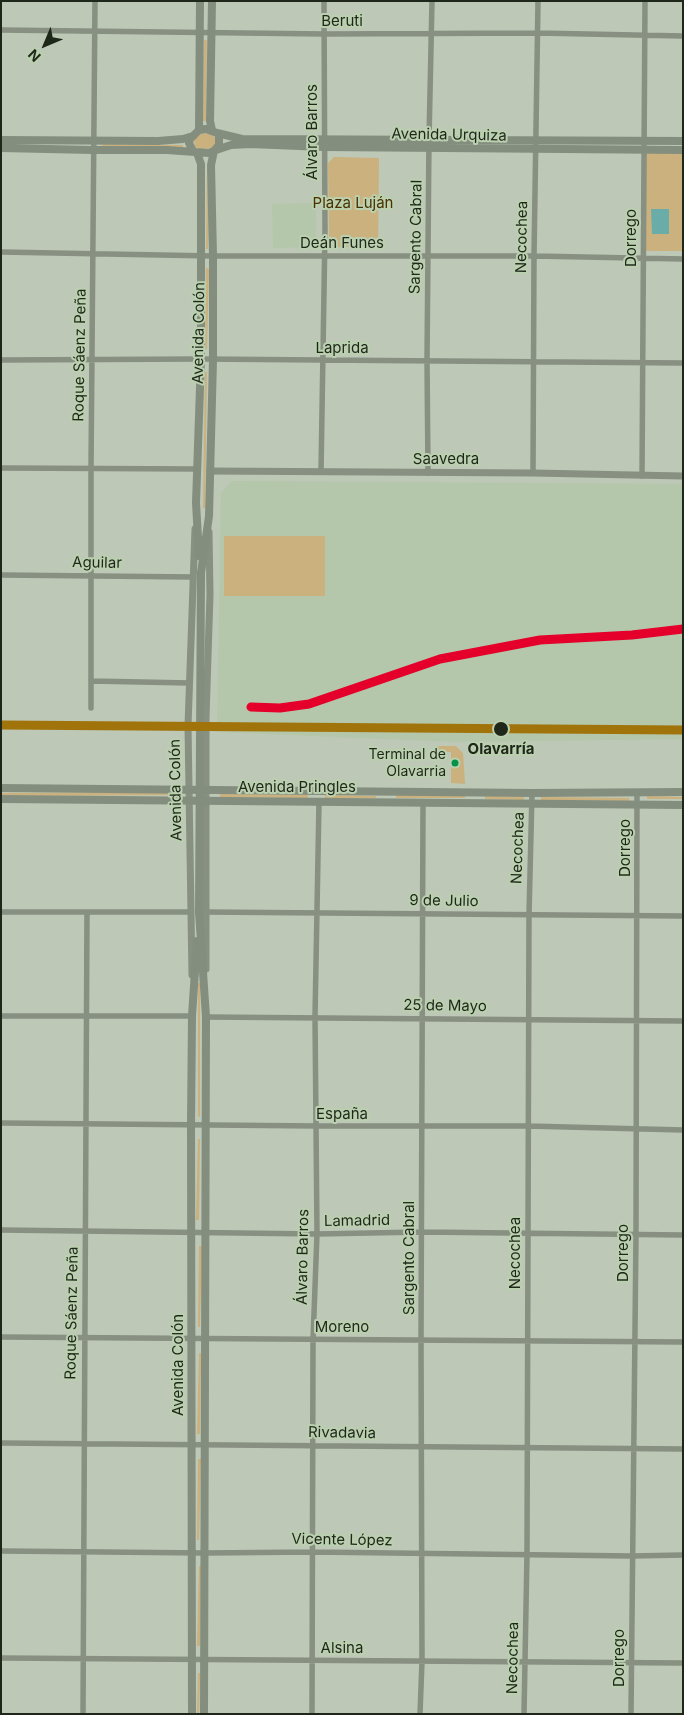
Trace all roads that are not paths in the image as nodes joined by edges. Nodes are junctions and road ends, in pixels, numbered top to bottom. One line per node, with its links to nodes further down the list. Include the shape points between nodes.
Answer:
1 (96, 1): 9 (street, Roque Sáenz Peña)
2 (200, 1): 10 (main road)
3 (212, 1): 11 (main road)
4 (324, 1): 13 (street, Álvaro Barros)
5 (432, 1): 14 (street, Sargento Cabral)
6 (538, 1): 12 (street, Necochea)
7 (645, 1): 15 (street, Dorrego)
8 (1, 30): 9 (street, Beruti)
9 (96, 31): 10 (street, Beruti); 23 (street, Roque Sáenz Peña)
10 (199, 32): 11 (street, Beruti); 17 (main road)
11 (211, 32): 13 (street, Beruti); 18 (main road, via 210,121)
12 (538, 33): 14 (street, Beruti); 15 (street, Beruti); 24 (street, Necochea)
13 (324, 34): 14 (street, Beruti); 20 (street, Álvaro Barros)
14 (432, 34): 21 (street, Sargento Cabral)
15 (644, 36): 16 (street, Beruti); 26 (street, Dorrego)
16 (683, 36)
17 (199, 130): 18 (main road); 19 (main road)
18 (214, 131): 20 (main road, Avenida Urquiza, via 242,139); 31 (main road, via 220,142)
19 (193, 136): 23 (main road, via 158,141); 34 (main road, via 189,143)
20 (324, 139): 21 (main road, Avenida Urquiza); 28 (street, Álvaro Barros)
21 (429, 139): 24 (main road, Avenida Urquiza); 29 (street, Sargento Cabral)
22 (1, 140): 23 (main road)
23 (94, 140): 30 (street, Roque Sáenz Peña)
24 (536, 141): 26 (main road, Avenida Urquiza); 32 (street, Necochea)
25 (683, 142): 26 (main road, Avenida Urquiza)
26 (644, 146): 32 (main road, Avenida Urquiza); 33 (main road, Avenida Urquiza); 42 (street, Dorrego)
27 (1, 148): 30 (main road)
28 (324, 148): 29 (main road, Avenida Urquiza); 31 (main road, Avenida Urquiza, via 250,144); 40 (street, Álvaro Barros)
29 (429, 148): 32 (main road, Avenida Urquiza); 38 (street, Sargento Cabral)
30 (93, 150): 34 (main road); 36 (street, Roque Sáenz Peña)
31 (215, 150): 34 (main road); 39 (main road, Avenida Colón, via 211,165)
32 (536, 150): 41 (street, Necochea)
33 (683, 150)
34 (195, 152): 37 (main road, Avenida Colón, via 201,164)
35 (1, 252): 36 (street, Deán Funes)
36 (94, 254): 37 (street, Deán Funes); 46 (street, Roque Sáenz Peña)
37 (201, 255): 39 (street, Deán Funes); 44 (main road, Avenida Colón)
38 (428, 255): 40 (street, Deán Funes); 41 (street, Deán Funes); 48 (street, Sargento Cabral)
39 (213, 256): 40 (street, Deán Funes); 47 (main road, Avenida Colón)
40 (325, 256): 49 (street, Álvaro Barros)
41 (534, 256): 42 (street, Deán Funes); 51 (street, Necochea)
42 (643, 259): 43 (street, Deán Funes); 50 (street, Dorrego)
43 (683, 259)
44 (201, 359): 46 (street, Laprida); 47 (street, Laprida); 55 (main road, Avenida Colón)
45 (1, 360): 46 (street, Laprida)
46 (92, 360): 54 (street, Roque Sáenz Peña)
47 (213, 360): 49 (street, Laprida); 56 (main road, Avenida Colón)
48 (427, 360): 49 (street, Laprida); 51 (street, Laprida); 58 (street, Sargento Cabral)
49 (322, 361): 57 (street, Álvaro Barros)
50 (642, 362): 51 (street, Laprida); 52 (street, Laprida); 60 (street, Dorrego)
51 (532, 363): 59 (street, Necochea)
52 (683, 363)
53 (1, 468): 54 (street)
54 (91, 469): 55 (street); 66 (street, Roque Sáenz Peña)
55 (197, 469): 62 (main road, Avenida Colón)
56 (210, 471): 57 (street, Saavedra); 63 (main road, Avenida Colón)
57 (321, 472): 58 (street, Saavedra)
58 (428, 473): 59 (street, Saavedra)
59 (533, 473): 60 (street, Saavedra)
60 (642, 476): 61 (street, Saavedra)
61 (683, 476)
62 (196, 503): 64 (main road, Avenida Colón); 67 (street, Avenida Colón)
63 (209, 516): 64 (main road, Avenida Colón); 72 (street, Avenida Colón)
64 (201, 573): 86 (main road, Avenida Colón, bridge)
65 (1, 574): 66 (street, Aguilar)
66 (91, 576): 67 (street, Aguilar); 68 (street, Roque Sáenz Peña)
67 (192, 577): 69 (street, Avenida Colón)
68 (91, 682): 69 (street); 70 (street, Roque Sáenz Peña)
69 (190, 682): 73 (street, Avenida Colón)
70 (91, 708)
71 (1, 788): 73 (main road, Avenida Pringles)
72 (206, 789): 73 (main road, Avenida Pringles); 76 (main road, Avenida Pringles); 79 (street, Avenida Colón)
73 (190, 790): 78 (street, Avenida Colón)
74 (637, 792): 75 (main road, Avenida Pringles); 76 (main road, Avenida Pringles); 83 (street, Dorrego)
75 (683, 792)
76 (532, 793): 82 (street, Necochea)
77 (1, 799): 78 (main road, Avenida Pringles)
78 (190, 800): 79 (main road, Avenida Pringles); 86 (street, Avenida Colón)
79 (207, 800): 80 (main road, Avenida Pringles); 86 (street, Avenida Colón)
80 (320, 802): 81 (main road, Avenida Pringles); 89 (street, Álvaro Barros)
81 (423, 802): 82 (main road, Avenida Pringles); 88 (street, Sargento Cabral)
82 (532, 804): 83 (main road, Avenida Pringles); 90 (street, Necochea)
83 (638, 804): 84 (main road, Avenida Pringles); 91 (street, Dorrego)
84 (683, 805)
85 (1, 912): 87 (street, 9 de Julio)
86 (198, 912): 87 (street, 9 de Julio); 89 (street, 9 de Julio); 94 (main road, Avenida Colón); 96 (main road, Avenida Colón)
87 (87, 913): 95 (street, Roque Sáenz Peña)
88 (423, 913): 89 (street, 9 de Julio); 90 (street, 9 de Julio); 98 (street, Sargento Cabral)
89 (318, 914): 97 (street, Álvaro Barros)
90 (529, 915): 91 (street, 9 de Julio); 99 (street, Necochea)
91 (637, 916): 92 (street, 9 de Julio); 100 (street, Dorrego)
92 (683, 916)
93 (1, 1016): 95 (street)
94 (192, 1016): 95 (street); 104 (main road, Avenida Colón)
95 (87, 1017): 103 (street, Roque Sáenz Peña)
96 (206, 1017): 97 (street, 25 de Mayo); 105 (main road, Avenida Colón)
97 (315, 1017): 98 (street, 25 de Mayo); 106 (street, Álvaro Barros)
98 (423, 1018): 99 (street, 25 de Mayo); 107 (street, Sargento Cabral)
99 (529, 1020): 100 (street, 25 de Mayo); 108 (street, Necochea)
100 (636, 1020): 101 (street, 25 de Mayo); 109 (street, Dorrego)
101 (683, 1021)
102 (1, 1123): 103 (street, España)
103 (87, 1124): 104 (street, España); 112 (street, Roque Sáenz Peña)
104 (191, 1124): 105 (street, España); 115 (main road, Avenida Colón)
105 (206, 1125): 106 (street, España); 113 (main road, Avenida Colón)
106 (317, 1126): 107 (street, España); 116 (street, Álvaro Barros)
107 (422, 1126): 108 (street, España); 114 (street, Sargento Cabral)
108 (528, 1126): 109 (street, España); 117 (street, Necochea)
109 (636, 1130): 110 (street, España); 118 (street, Dorrego)
110 (683, 1130)
111 (1, 1230): 112 (street, Lamadrid)
112 (86, 1231): 115 (street, Lamadrid); 121 (street, Roque Sáenz Peña)
113 (206, 1232): 115 (street, Lamadrid); 116 (street, Lamadrid); 123 (main road, Avenida Colón)
114 (422, 1232): 116 (street, Lamadrid); 117 (street, Lamadrid); 125 (street, Sargento Cabral)
115 (192, 1233): 122 (main road, Avenida Colón)
116 (317, 1234): 124 (street, Álvaro Barros)
117 (527, 1234): 118 (street, Lamadrid); 126 (street, Necochea)
118 (636, 1234): 119 (street, Lamadrid); 127 (street, Dorrego)
119 (683, 1235)
120 (1, 1337): 121 (street, Moreno)
121 (84, 1337): 122 (street, Moreno); 130 (street, Roque Sáenz Peña)
122 (192, 1339): 123 (street, Moreno); 131 (main road, Avenida Colón)
123 (206, 1339): 124 (street, Moreno); 132 (main road, Avenida Colón)
124 (313, 1340): 125 (street, Moreno); 133 (street, Álvaro Barros)
125 (421, 1340): 126 (street, Moreno); 134 (street, Sargento Cabral)
126 (527, 1340): 127 (street, Moreno); 135 (street, Necochea)
127 (635, 1341): 128 (street, Moreno); 136 (street, Dorrego)
128 (683, 1342)
129 (1, 1443): 130 (street, Rivadavia)
130 (84, 1443): 131 (street, Rivadavia); 139 (street, Roque Sáenz Peña)
131 (191, 1444): 132 (street, Rivadavia); 140 (main road, Avenida Colón)
132 (205, 1444): 133 (street, Rivadavia); 142 (main road, Avenida Colón)
133 (313, 1445): 134 (street, Rivadavia); 141 (street, Álvaro Barros)
134 (421, 1446): 135 (street, Rivadavia); 143 (street, Sargento Cabral)
135 (527, 1447): 136 (street, Rivadavia); 144 (street, Necochea)
136 (634, 1448): 137 (street, Rivadavia); 146 (street, Dorrego)
137 (683, 1448)
138 (1, 1551): 139 (street, Vicente López)
139 (84, 1551): 140 (street, Vicente López); 148 (street, Roque Sáenz Peña)
140 (192, 1552): 142 (street, Vicente López); 149 (main road, Avenida Colón)
141 (312, 1552): 142 (street, Vicente López); 143 (street, Vicente López); 151 (street, Álvaro Barros)
142 (205, 1553): 150 (main road, Avenida Colón)
143 (422, 1554): 144 (street, Vicente López); 152 (street, Sargento Cabral)
144 (527, 1554): 146 (street, Vicente López); 153 (street, Necochea)
145 (683, 1555): 146 (street, Vicente López)
146 (632, 1556): 154 (street, Dorrego)
147 (1, 1658): 148 (street, Alsina)
148 (84, 1658): 149 (street, Alsina); 156 (street, Roque Sáenz Peña)
149 (193, 1658): 150 (street, Alsina); 157 (main road, Avenida Colón)
150 (205, 1658): 151 (street, Alsina); 158 (main road, Avenida Colón)
151 (313, 1661): 152 (street, Alsina); 159 (street, Álvaro Barros)
152 (422, 1661): 153 (street, Alsina); 160 (street, Sargento Cabral)
153 (525, 1661): 154 (street, Alsina); 161 (street, Necochea)
154 (632, 1662): 155 (street, Alsina); 162 (street, Dorrego)
155 (683, 1663)
156 (83, 1714)
157 (192, 1714)
158 (204, 1714)
159 (312, 1714)
160 (420, 1714)
161 (524, 1714)
162 (631, 1714)

